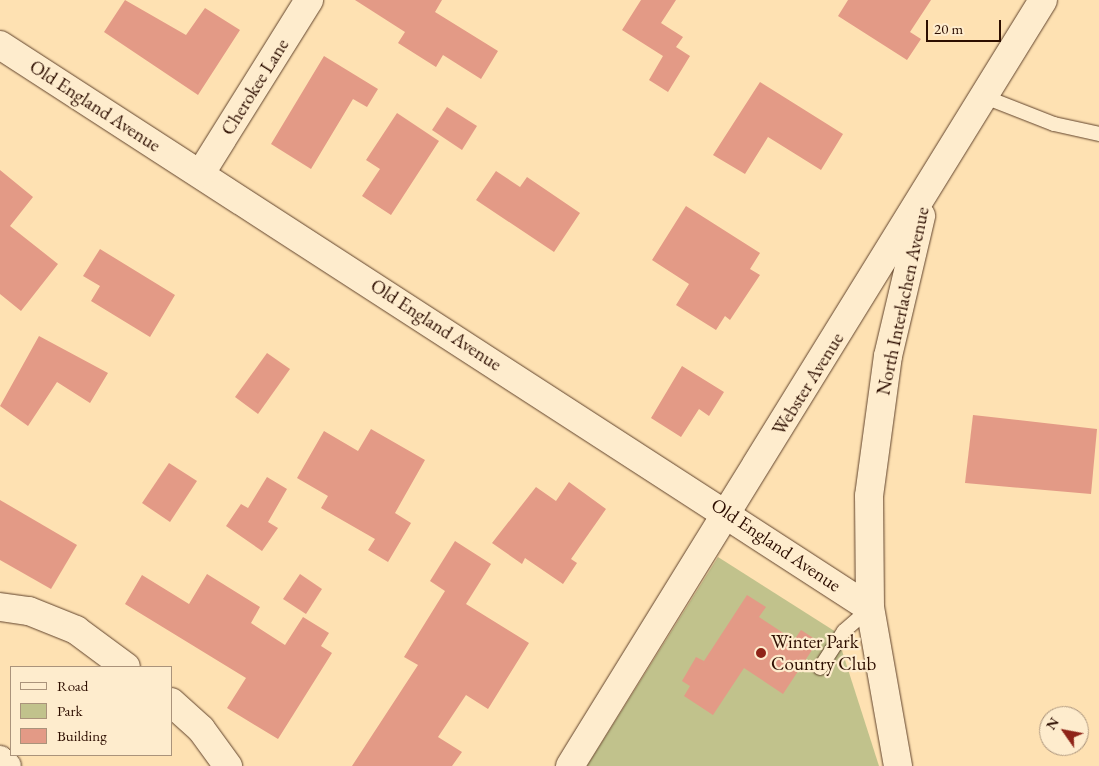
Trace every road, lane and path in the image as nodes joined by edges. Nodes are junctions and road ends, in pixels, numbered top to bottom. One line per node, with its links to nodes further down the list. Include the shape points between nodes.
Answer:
1 (309, 0): 6 (street, Cherokee Lane)
2 (1043, 0): 4 (street, Webster Avenue)
3 (0, 45): 6 (street, Old England Avenue)
4 (984, 97): 5 (lane, via 1054,124); 7 (street, Webster Avenue)
5 (1099, 134)
6 (201, 173): 8 (street, Old England Avenue)
7 (926, 192): 8 (street, Webster Avenue); 10 (street, North Interlachen Avenue, via 888,356 869,496)
8 (728, 513): 10 (street, Old England Avenue); 17 (street, Webster Avenue)
9 (0, 607): 11 (street, via 29,611 76,630)
10 (870, 608): 12 (lane, via 844,631); 18 (street, North Interlachen Avenue)
11 (125, 666)
12 (820, 668)
13 (172, 703): 16 (street, via 201,729)
14 (0, 760): 15 (street)
15 (7, 766)
16 (228, 766)
17 (570, 766)
18 (898, 766)

